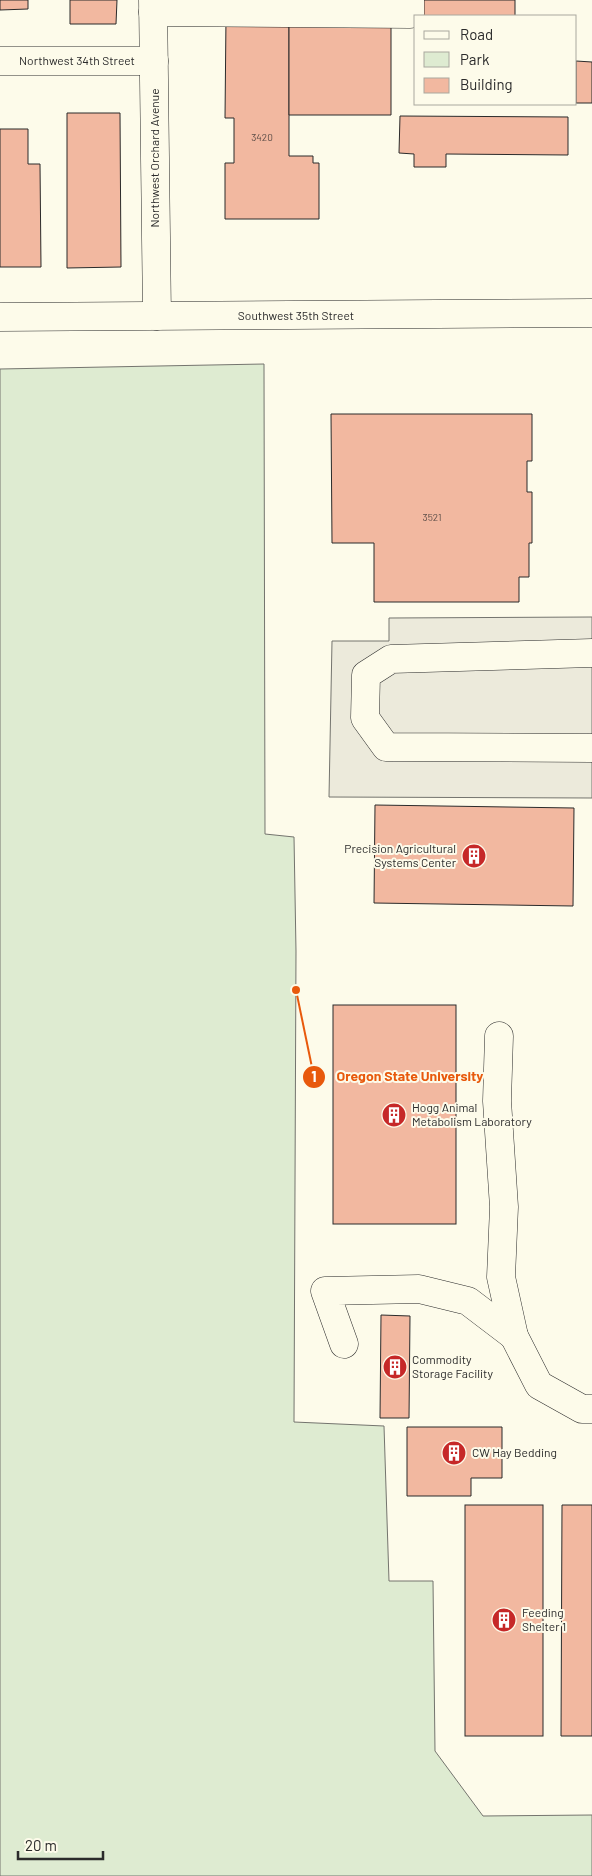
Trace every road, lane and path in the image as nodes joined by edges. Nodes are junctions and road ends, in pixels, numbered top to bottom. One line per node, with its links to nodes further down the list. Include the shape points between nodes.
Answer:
1 (410, 0): 2 (main road, via 410,14)
2 (153, 6): 4 (main road, Northwest Orchard Avenue)
3 (0, 61): 4 (main road, Northwest 34th Street)
4 (154, 61): 6 (main road, Northwest Orchard Avenue)
5 (592, 313): 6 (main road, Southwest 35th Street)
6 (157, 316): 7 (main road, Southwest 35th Street)
7 (0, 317)
8 (591, 653): 9 (main road, via 391,659 366,675 364,718 386,747)
9 (592, 748)
10 (499, 1036): 11 (main road, via 497,1101 504,1207 501,1277)
11 (514, 1336): 12 (main road, via 468,1301 419,1288 325,1290); 13 (main road, via 539,1385 582,1409)
12 (344, 1344)
13 (592, 1409)

